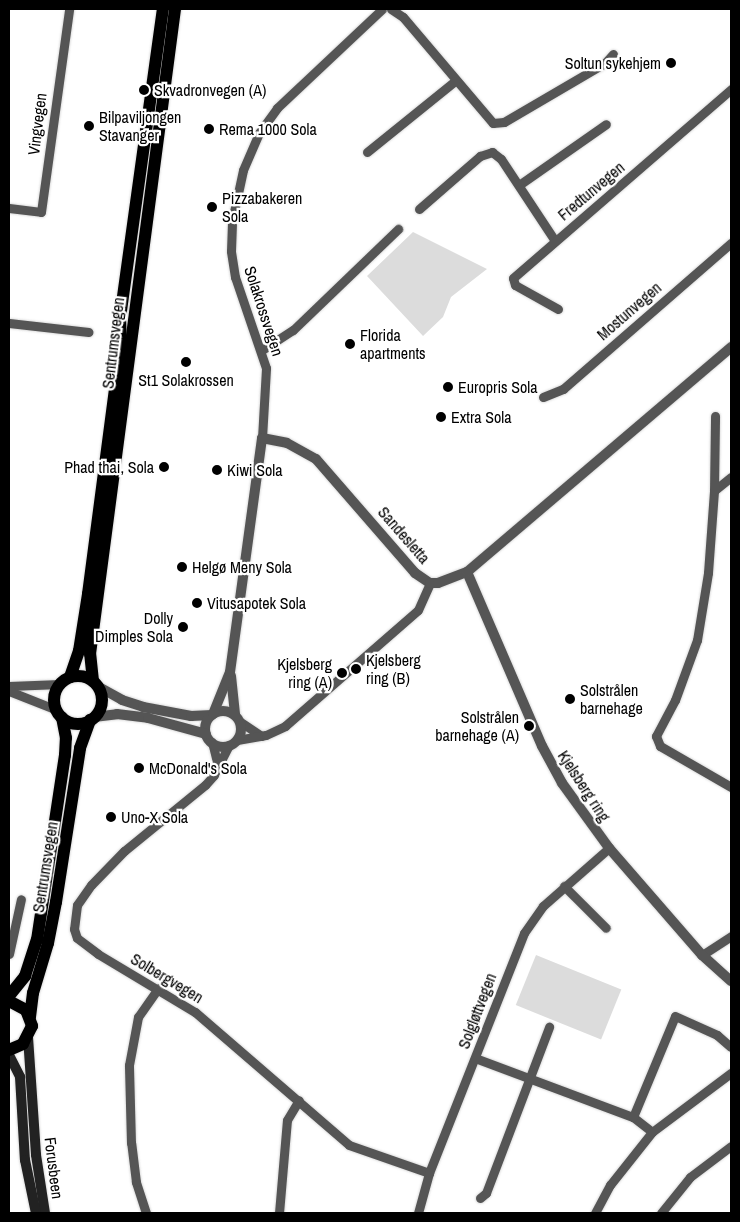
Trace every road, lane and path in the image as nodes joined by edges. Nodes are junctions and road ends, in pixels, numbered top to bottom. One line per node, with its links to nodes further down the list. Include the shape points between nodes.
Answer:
1 (70, 9): 12 (street, Vingvegen, via 41,212)
2 (163, 9): 30 (main road, Sentrumsvegen, via 120,318 122,345 88,594 79,651)
3 (174, 9): 31 (main road, Sentrumsvegen, via 90,654)
4 (382, 9): 21 (street, Solakrossvegen, via 277,108 259,134 243,170 232,221 231,251 241,296)
5 (391, 9): 7 (street, via 403,17)
6 (613, 54): 7 (street, via 605,62 504,122 493,123)
7 (455, 81): 10 (street)
8 (731, 90): 15 (street, Fredtunvegen)
9 (606, 124): 11 (street)
10 (368, 152)
11 (519, 185): 13 (street, via 501,159 492,152 480,156); 15 (street)
12 (9, 208)
13 (419, 208)
14 (398, 230): 21 (street, via 292,330)
15 (554, 241): 17 (street, Fredtunvegen, via 512,281)
16 (731, 243): 22 (street, Mostunvegen, via 563,389)
17 (558, 309)
18 (9, 323): 19 (street)
19 (88, 332)
20 (731, 347): 27 (street, Sandesletta)
21 (262, 350): 24 (street, Solakrossvegen, via 267,383)
22 (544, 397)
23 (715, 416): 26 (street)
24 (262, 438): 28 (street, Sandesletta, via 287,443 316,459 415,573); 29 (street)
25 (731, 477): 26 (street)
26 (714, 491): 42 (street, via 708,573 697,640 656,742)
27 (467, 572): 28 (street, Sandesletta, via 447,581); 43 (street, Kjelsberg ring, via 551,765)
28 (430, 583): 38 (street, via 418,610 406,621 285,726)
29 (230, 672): 35 (street); 36 (street)
30 (65, 681): 31 (main road, via 86,677); 32 (street); 34 (main road, Sentrumsvegen, via 54,697)
31 (96, 684): 35 (street, via 122,700 143,707 191,716); 37 (main road, Sentrumsvegen, via 102,700)
32 (9, 686)
33 (9, 691): 34 (street)
34 (59, 714): 37 (main road, via 75,723); 52 (main road, Sentrumsvegen, via 66,738 65,755 37,940 25,976)
35 (212, 715): 36 (street, via 220,711); 39 (street, via 208,720)
36 (237, 718): 38 (street); 40 (street, via 241,730)
37 (92, 719): 39 (street, via 117,714 148,718); 54 (main road, Sentrumsvegen, via 80,748 56,902)
38 (261, 736): 40 (street)
39 (209, 738): 40 (street); 41 (street)
40 (233, 743): 41 (street, Solbergvegen)
41 (218, 766): 51 (street, Solbergvegen, via 205,785 124,851 91,885 77,905 74,929 80,941)
42 (731, 787)
43 (609, 848): 44 (street, Solgløttvegen); 49 (street, Kjelsberg ring)
44 (564, 886): 46 (street); 60 (street, Solgløttvegen, via 543,906 524,933)
45 (21, 899): 48 (street)
46 (606, 928)
47 (731, 936): 49 (street)
48 (9, 954)
49 (702, 955): 50 (street, Kjelsberg ring)
50 (731, 981)
51 (158, 988): 63 (street, Solbergvegen, via 195,1012); 71 (street, via 138,1017 129,1065 130,1137 136,1182)
52 (9, 996)
53 (9, 1001): 54 (main road, via 20,1004)
54 (30, 1017): 56 (main road, Sentrumsvegen)
55 (549, 1027): 62 (street)
56 (28, 1038): 58 (main road); 70 (main road, Forusbeen, via 36,1155)
57 (731, 1047): 64 (street, via 717,1035 675,1016)
58 (9, 1050)
59 (9, 1055): 69 (main road, Forusbeen, via 20,1077 25,1160)
60 (474, 1058): 62 (street); 67 (street, Solgløttvegen)
61 (731, 1073): 65 (street)
62 (529, 1080): 64 (street); 68 (street, via 486,1193)
63 (298, 1100): 67 (street, Solbergvegen, via 357,1149); 72 (street, via 287,1120)
64 (633, 1117): 65 (street)
65 (652, 1132): 74 (street, via 610,1185)
66 (731, 1146): 75 (street, via 690,1177)
67 (429, 1173): 73 (street, Solgløttvegen)
68 (480, 1198)
69 (36, 1213)
70 (45, 1213)
71 (146, 1213)
72 (279, 1213)
73 (418, 1213)
74 (596, 1213)
75 (662, 1213)

